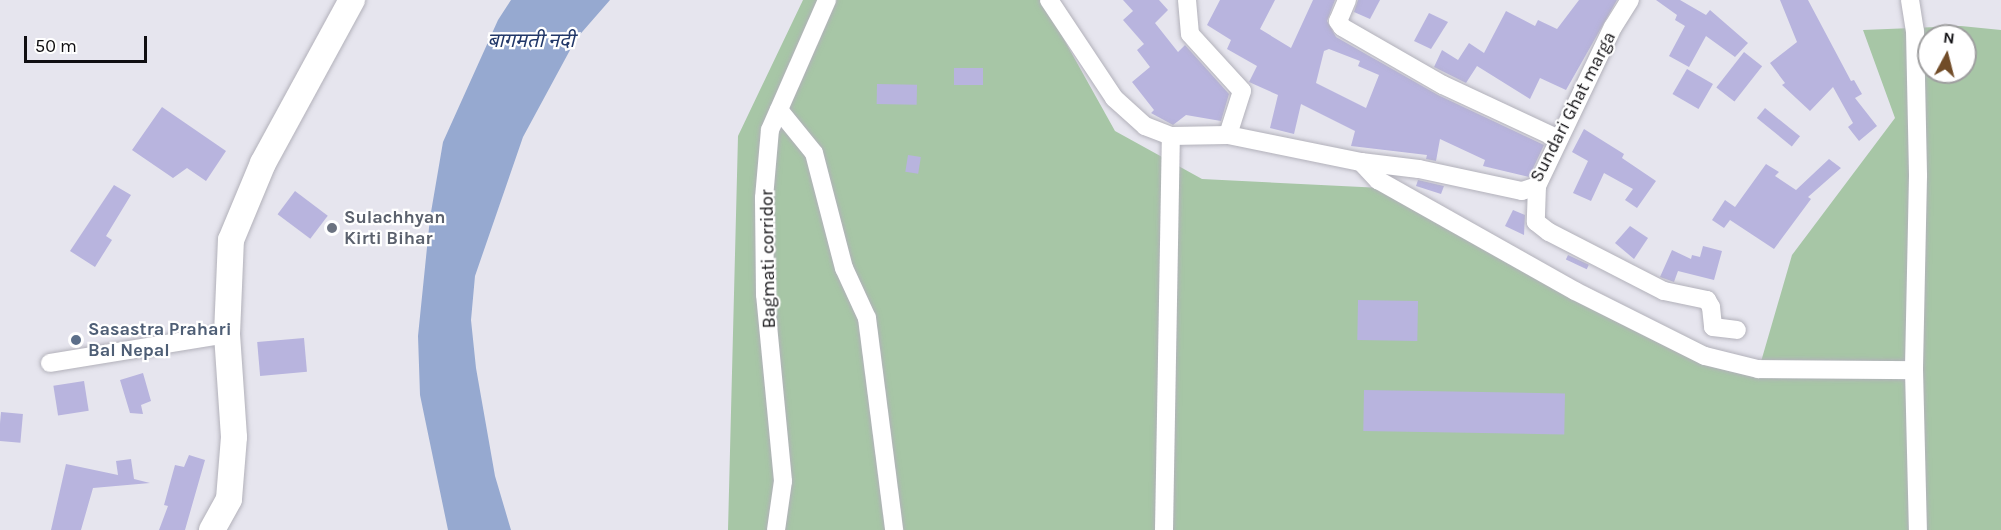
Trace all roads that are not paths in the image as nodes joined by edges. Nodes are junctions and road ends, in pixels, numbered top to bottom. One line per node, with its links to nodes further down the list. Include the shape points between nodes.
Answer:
1 (352, 0): 15 (main road, via 263,163 231,240)
2 (827, 0): 8 (street, Bagmati corridor)
3 (1048, 0): 10 (street, via 1114,98 1144,126)
4 (1187, 0): 9 (street, via 1190,34 1242,91)
5 (1347, 0): 11 (street, via 1338,21 1342,27 1443,85)
6 (1630, 0): 11 (street, Sundari Ghat marga)
7 (1910, 0): 17 (street, via 1915,31 1918,176)
8 (778, 110): 19 (street, Bagmati corridor, via 770,130 764,198 765,296 783,481); 20 (street, via 814,153 844,268 867,318)
9 (1228, 135): 10 (street, Sundari Ghat marga); 12 (street, Sundari Ghat marga)
10 (1171, 136): 21 (street)
11 (1559, 139): 13 (street, Sundari Ghat marga)
12 (1361, 162): 13 (street, Sundari Ghat marga, via 1419,169 1522,191); 17 (street, via 1378,180 1554,280 1706,356 1758,369)
13 (1537, 186): 14 (street, via 1536,222 1549,232 1664,291 1707,300 1713,327)
14 (1737, 330)
15 (227, 334): 16 (street); 18 (main road, via 234,437 229,500)
16 (50, 363)
17 (1914, 370): 22 (street)
18 (212, 530)
19 (777, 530)
20 (894, 530)
21 (1164, 530)
22 (1918, 530)

